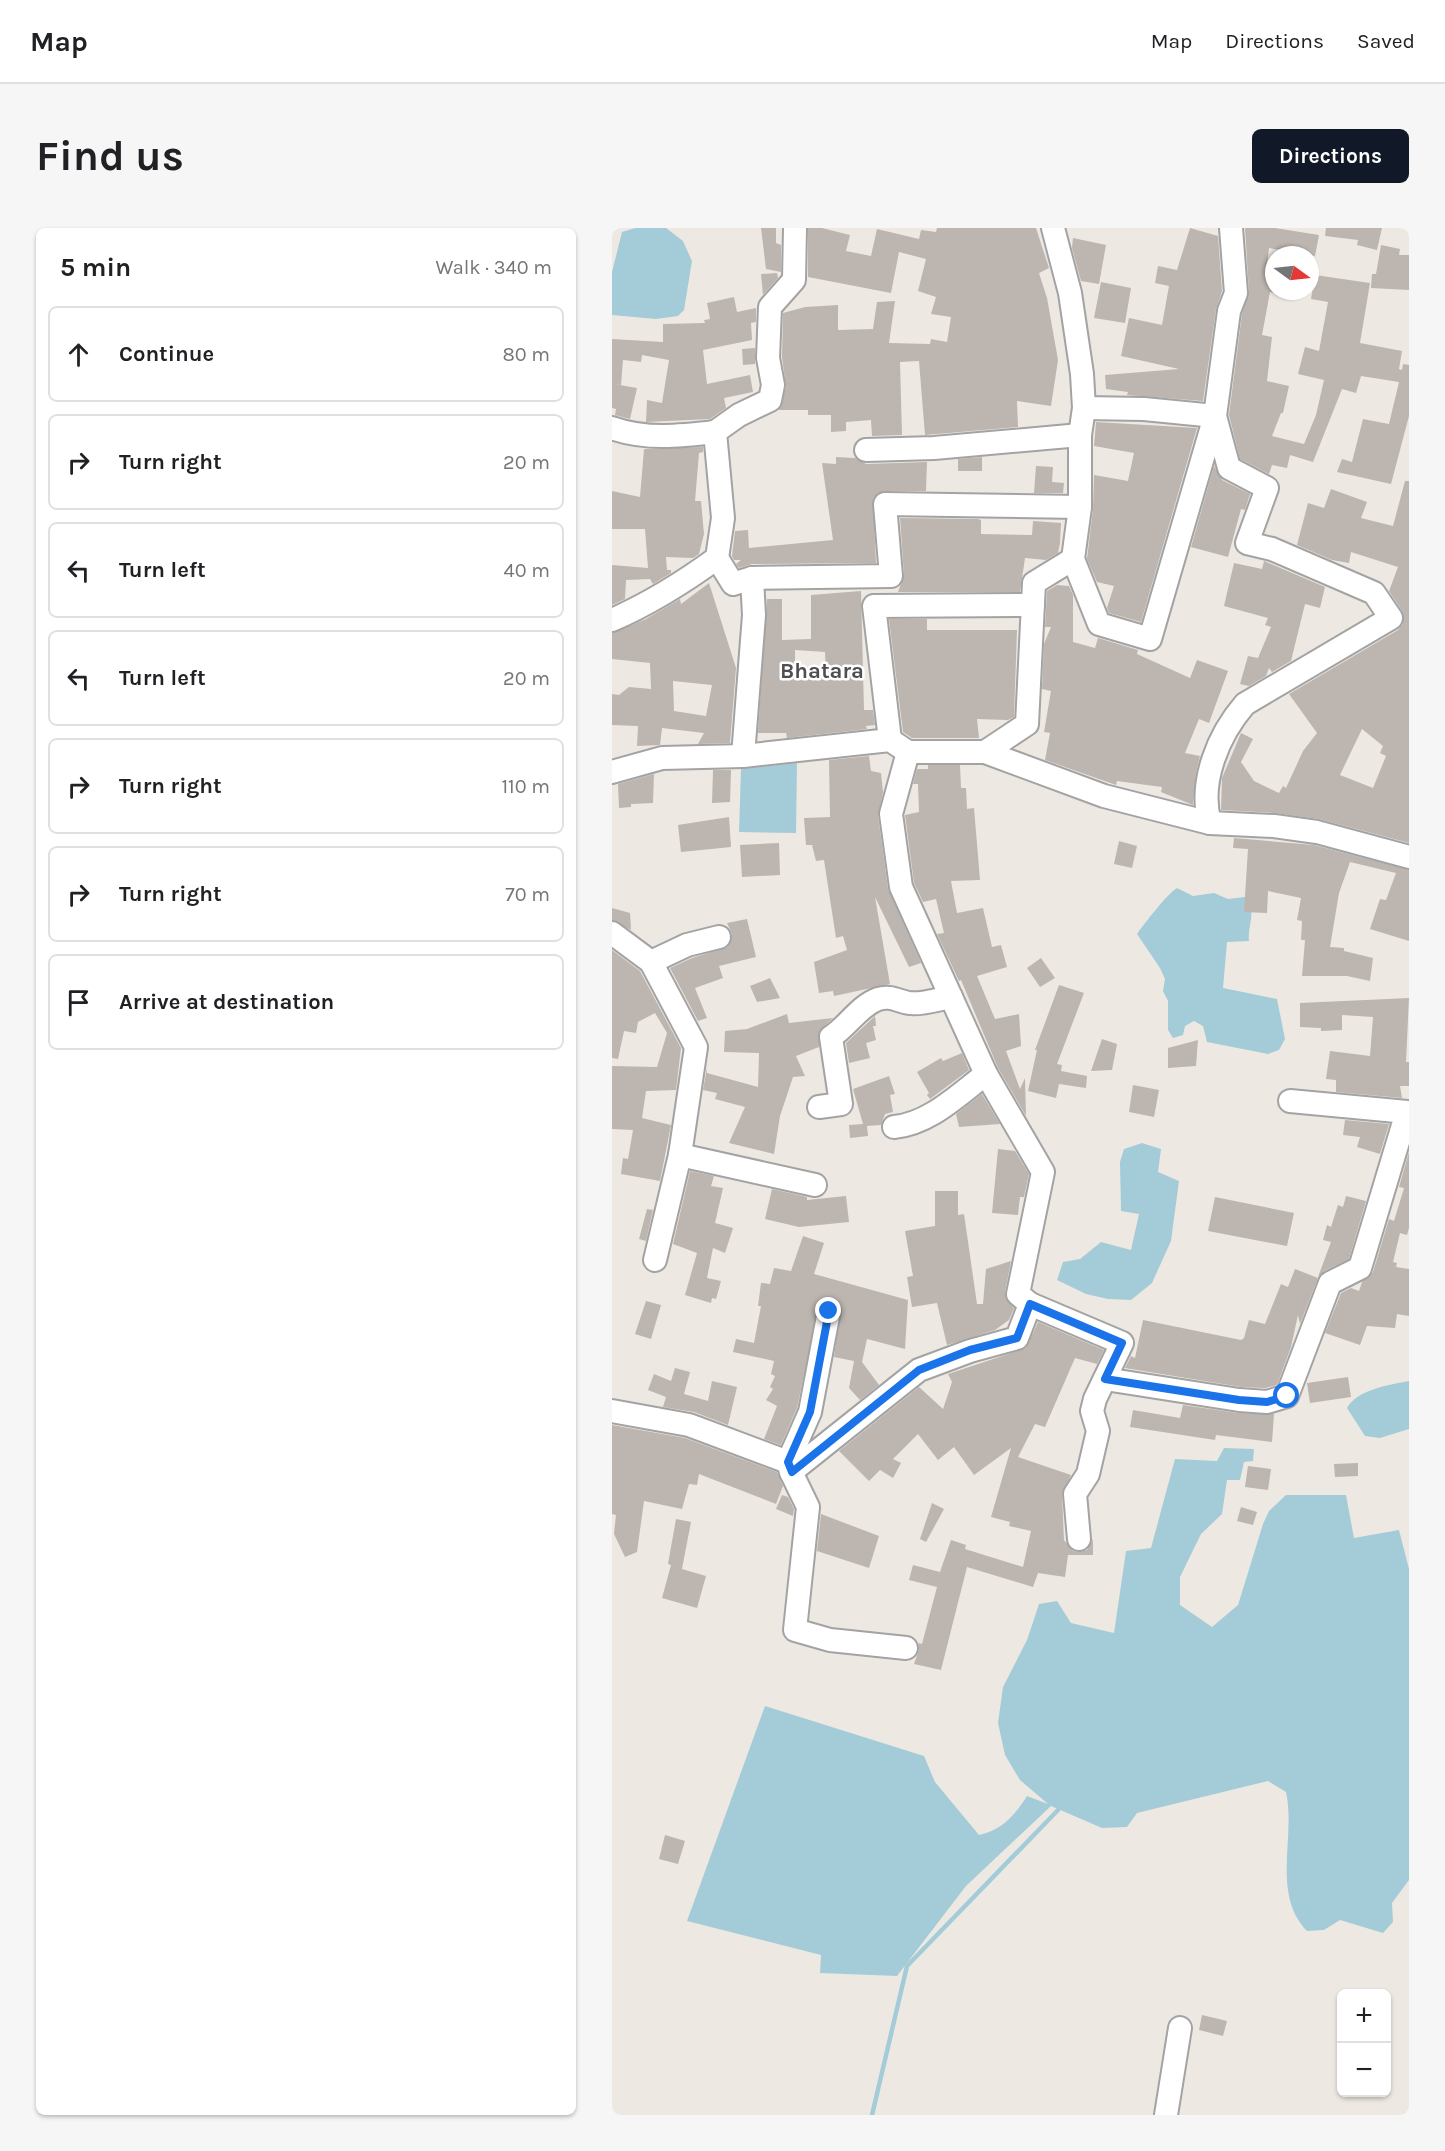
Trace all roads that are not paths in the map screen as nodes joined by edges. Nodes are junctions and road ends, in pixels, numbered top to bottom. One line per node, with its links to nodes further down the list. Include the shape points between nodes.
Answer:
1 (795, 228): 7 (street, via 794,280 770,307 770,400)
2 (1053, 228): 4 (street, via 1070,293)
3 (1231, 228): 5 (street, via 1236,293 1224,339)
4 (1084, 408): 5 (street); 8 (street)
5 (1215, 416): 12 (street, via 1150,639 1099,624); 20 (street, via 1229,468 1267,488 1246,543 1272,549 1374,593 1391,618 1245,704 1232,719 1215,754 1206,809)
6 (612, 428): 7 (street, via 628,433 678,436)
7 (715, 432): 11 (street, via 723,518)
8 (1080, 435): 9 (street); 10 (street)
9 (866, 450)
10 (1080, 507): 12 (street); 13 (street, via 885,504 891,576)
11 (717, 558): 13 (street, via 733,584); 15 (street, via 677,587)
12 (1073, 559): 14 (street, via 1034,583)
13 (752, 578): 18 (street, via 754,615)
14 (1033, 605): 16 (street, via 874,606); 17 (street, via 1027,724)
15 (612, 620)
16 (899, 746): 17 (street); 18 (street); 25 (street, via 891,814 901,887)
17 (985, 752): 20 (street, via 1104,796)
18 (743, 756): 19 (street, via 662,759)
19 (612, 772)
20 (1210, 823): 21 (street, via 1317,832)
21 (1409, 857)
22 (612, 933): 24 (street)
23 (719, 937): 24 (street, via 687,945)
24 (651, 962): 31 (street, via 696,1047)
25 (951, 997): 26 (street); 28 (street, via 910,1003 890,997 876,1000 854,1015 848,1025 831,1037 842,1104)
26 (986, 1074): 30 (street, via 932,1114 910,1126); 34 (street, via 1043,1172 1018,1294)
27 (1290, 1101): 29 (street)
28 (819, 1107)
29 (1408, 1107): 36 (street, via 1360,1268 1330,1283 1287,1396 1267,1402 1239,1400)
30 (894, 1127)
31 (680, 1155): 32 (street); 33 (street)
32 (815, 1185)
33 (655, 1260)
34 (1030, 1304): 36 (street, via 1122,1343); 38 (street, via 1017,1338 970,1350 919,1370)
35 (829, 1311): 38 (street, via 810,1412)
36 (1105, 1379): 39 (street, via 1092,1411 1098,1431 1088,1474 1076,1494)
37 (612, 1411): 38 (street, via 689,1425)
38 (790, 1467): 40 (street, via 808,1507 795,1630 830,1640)
39 (1079, 1539)
40 (906, 1648)
41 (1180, 2028): 42 (street)
42 (1166, 2115)

